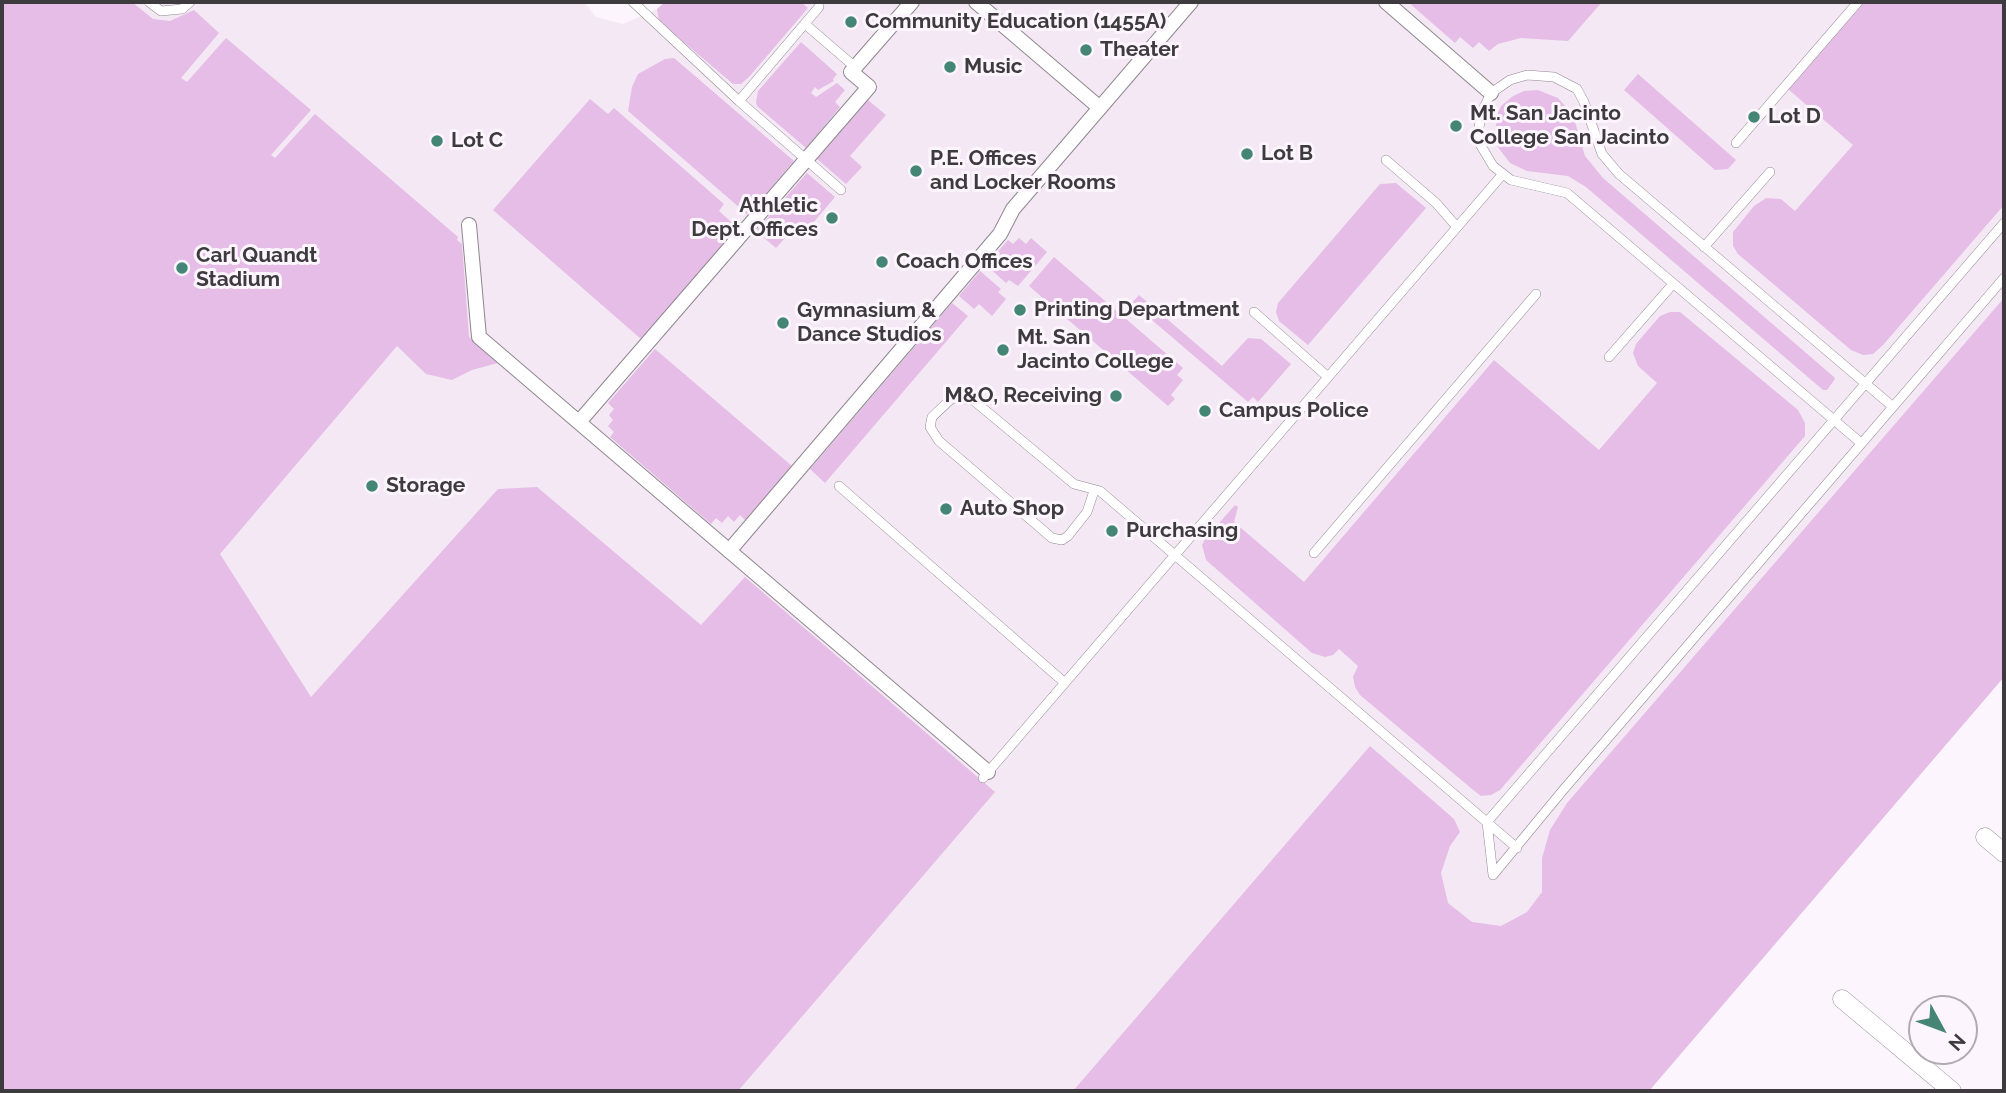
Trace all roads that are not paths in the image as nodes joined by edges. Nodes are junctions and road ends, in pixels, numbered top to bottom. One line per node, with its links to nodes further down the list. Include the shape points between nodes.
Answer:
1 (149, 2): 2 (lane, via 160,11 182,9)
2 (190, 2)
3 (633, 2): 13 (lane)
4 (912, 2): 11 (street)
5 (976, 2): 14 (street)
6 (1191, 2): 14 (street)
7 (1386, 2): 12 (street)
8 (1858, 2): 15 (lane)
9 (820, 7): 10 (lane)
10 (805, 23): 11 (lane); 13 (lane)
11 (855, 67): 16 (street, via 851,72 869,87)
12 (1491, 93): 19 (lane, via 1478,132 1485,156); 24 (lane, via 1527,75 1554,77 1577,89 1602,154)
13 (739, 101): 16 (lane)
14 (1100, 108): 38 (street, via 1013,209 1000,234)
15 (1736, 142)
16 (806, 160): 20 (lane); 34 (street)
17 (1386, 160): 23 (lane)
18 (1770, 172): 24 (lane)
19 (1502, 174): 23 (lane); 26 (lane, via 1523,184 1567,193)
20 (841, 190)
21 (2004, 223): 31 (lane)
22 (469, 225): 34 (street, via 479,337)
23 (1457, 227): 30 (lane)
24 (1704, 247): 31 (lane)
25 (2004, 278): 32 (lane)
26 (1673, 284): 29 (lane); 33 (lane)
27 (1536, 294): 39 (lane)
28 (1254, 312): 30 (lane)
29 (1609, 357)
30 (1328, 377): 40 (lane)
31 (1866, 384): 32 (lane); 33 (lane)
32 (1892, 407): 35 (lane)
33 (1834, 421): 35 (lane); 43 (lane)
34 (579, 422): 38 (street)
35 (1861, 443): 45 (lane)
36 (839, 486): 41 (lane)
37 (1094, 491): 37 (lane, via 1074,484 973,400 952,398 932,417 930,427 939,441 1052,538 1068,536 1087,512); 40 (lane, via 1100,491)
38 (729, 551): 42 (street)
39 (1314, 553)
40 (1175, 555): 41 (lane); 43 (lane)
41 (1065, 682): 42 (lane)
42 (985, 775)
43 (1487, 822): 45 (lane); 45 (lane, via 1493,875)
44 (1985, 837): 46 (street)
45 (1517, 848)
46 (2004, 853)
47 (1842, 999): 48 (street)
48 (1952, 1091)

